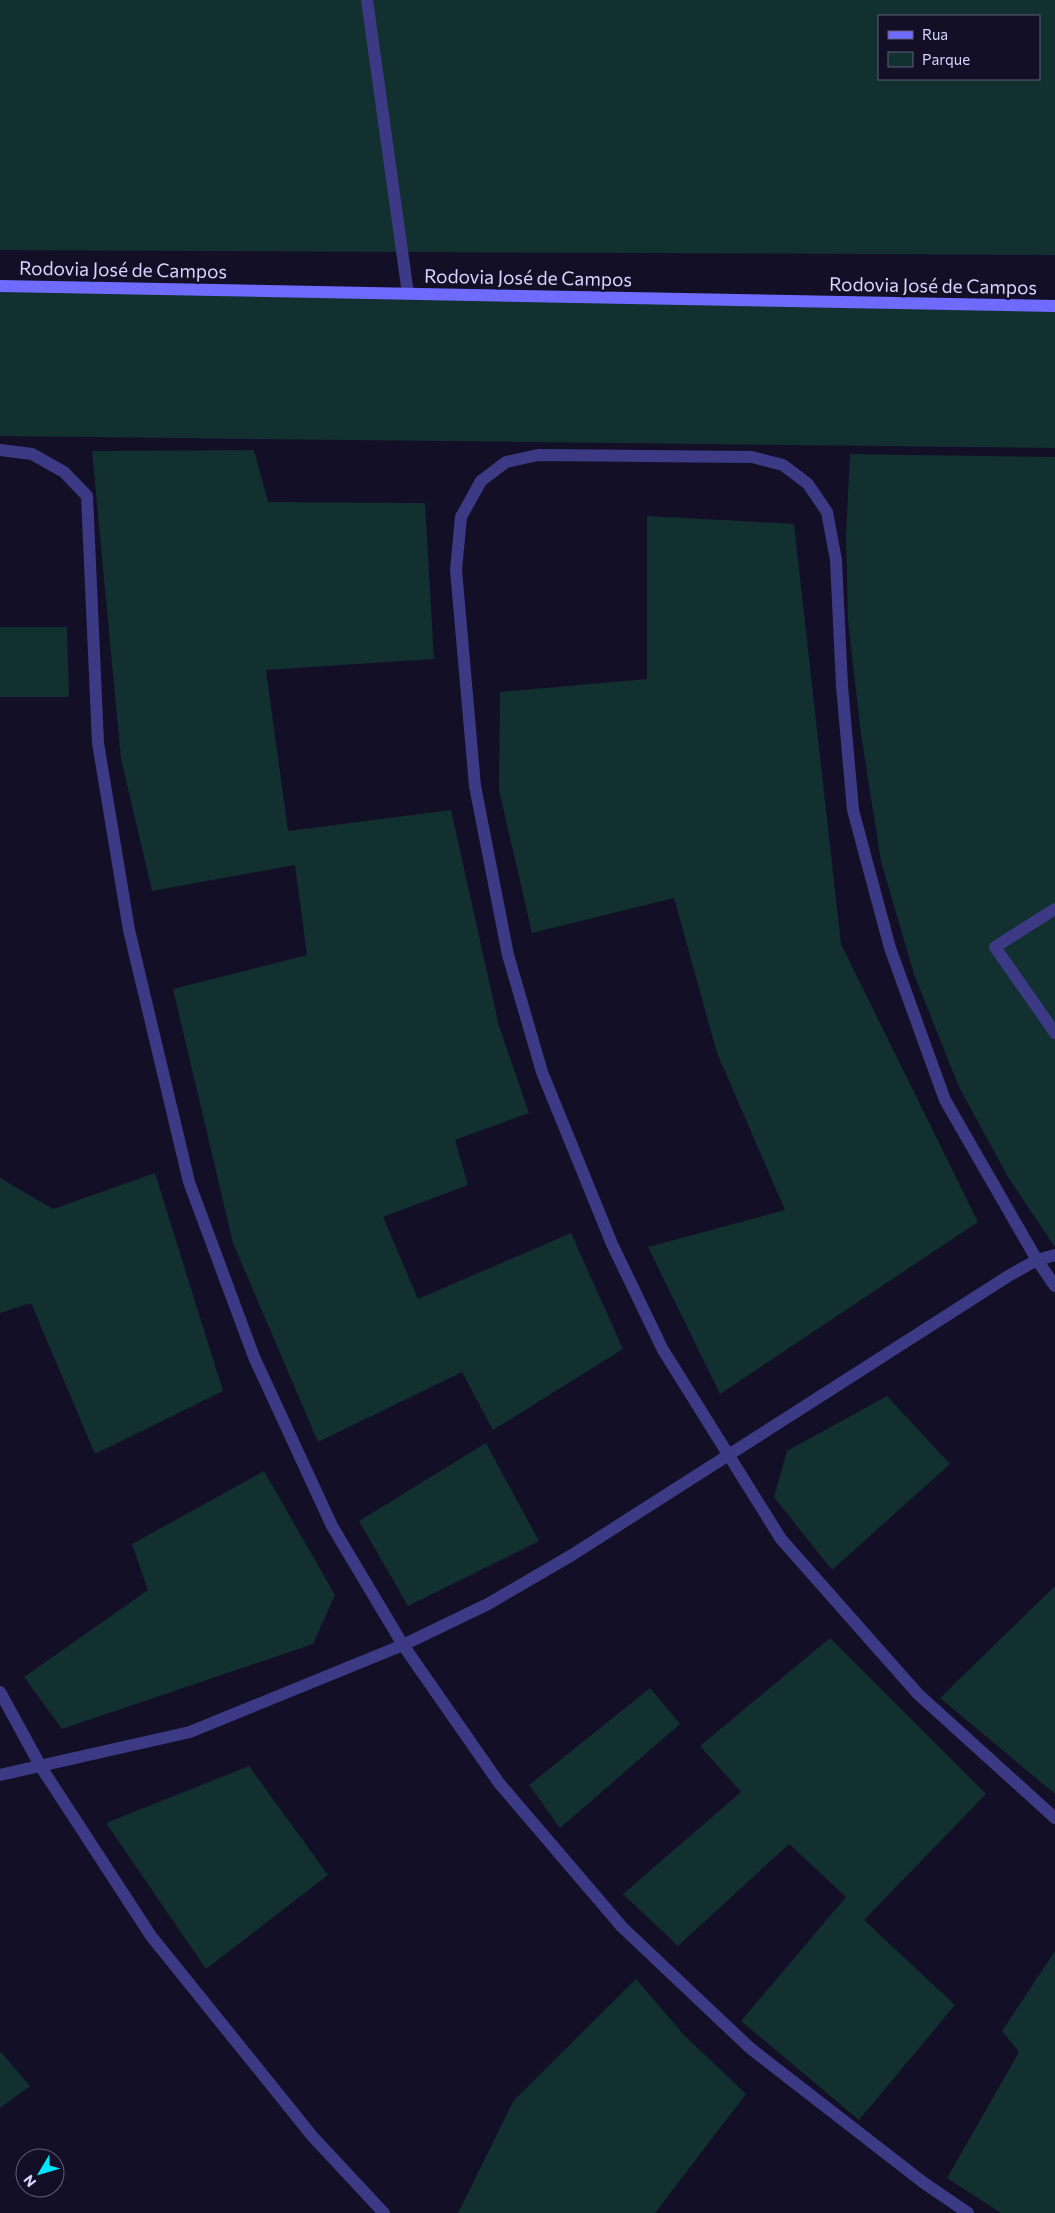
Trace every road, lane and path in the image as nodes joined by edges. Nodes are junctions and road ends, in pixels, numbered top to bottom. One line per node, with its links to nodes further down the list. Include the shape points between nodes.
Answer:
1 (367, 0): 3 (street)
2 (0, 286): 3 (main road, Rodovia José de Campos)
3 (408, 294): 4 (main road, Rodovia José de Campos)
4 (1055, 306)
5 (0, 450): 12 (street, via 32,454 64,472 88,496 98,743 129,930 189,1182 254,1357 295,1446 332,1526)
6 (1055, 909): 7 (street, via 996,947)
7 (1055, 1033)
8 (1055, 1255): 9 (street)
9 (1038, 1260): 10 (street); 11 (street); 11 (street, via 945,1100 890,948 853,810 842,686 836,560 827,512 808,484 783,465 752,457 538,455 506,462 481,481 461,517 456,570 475,786 508,955 542,1072 612,1244 663,1350)
10 (1055, 1286)
11 (728, 1456): 12 (street, via 488,1604); 16 (street, via 781,1539 918,1694)
12 (403, 1645): 14 (street, via 190,1732); 18 (street, via 499,1784 622,1927 750,2048 924,2183)
13 (0, 1692): 14 (street)
14 (41, 1767): 15 (street); 17 (street, via 151,1936 314,2137)
15 (0, 1776)
16 (1055, 1818)
17 (384, 2213)
18 (968, 2213)

